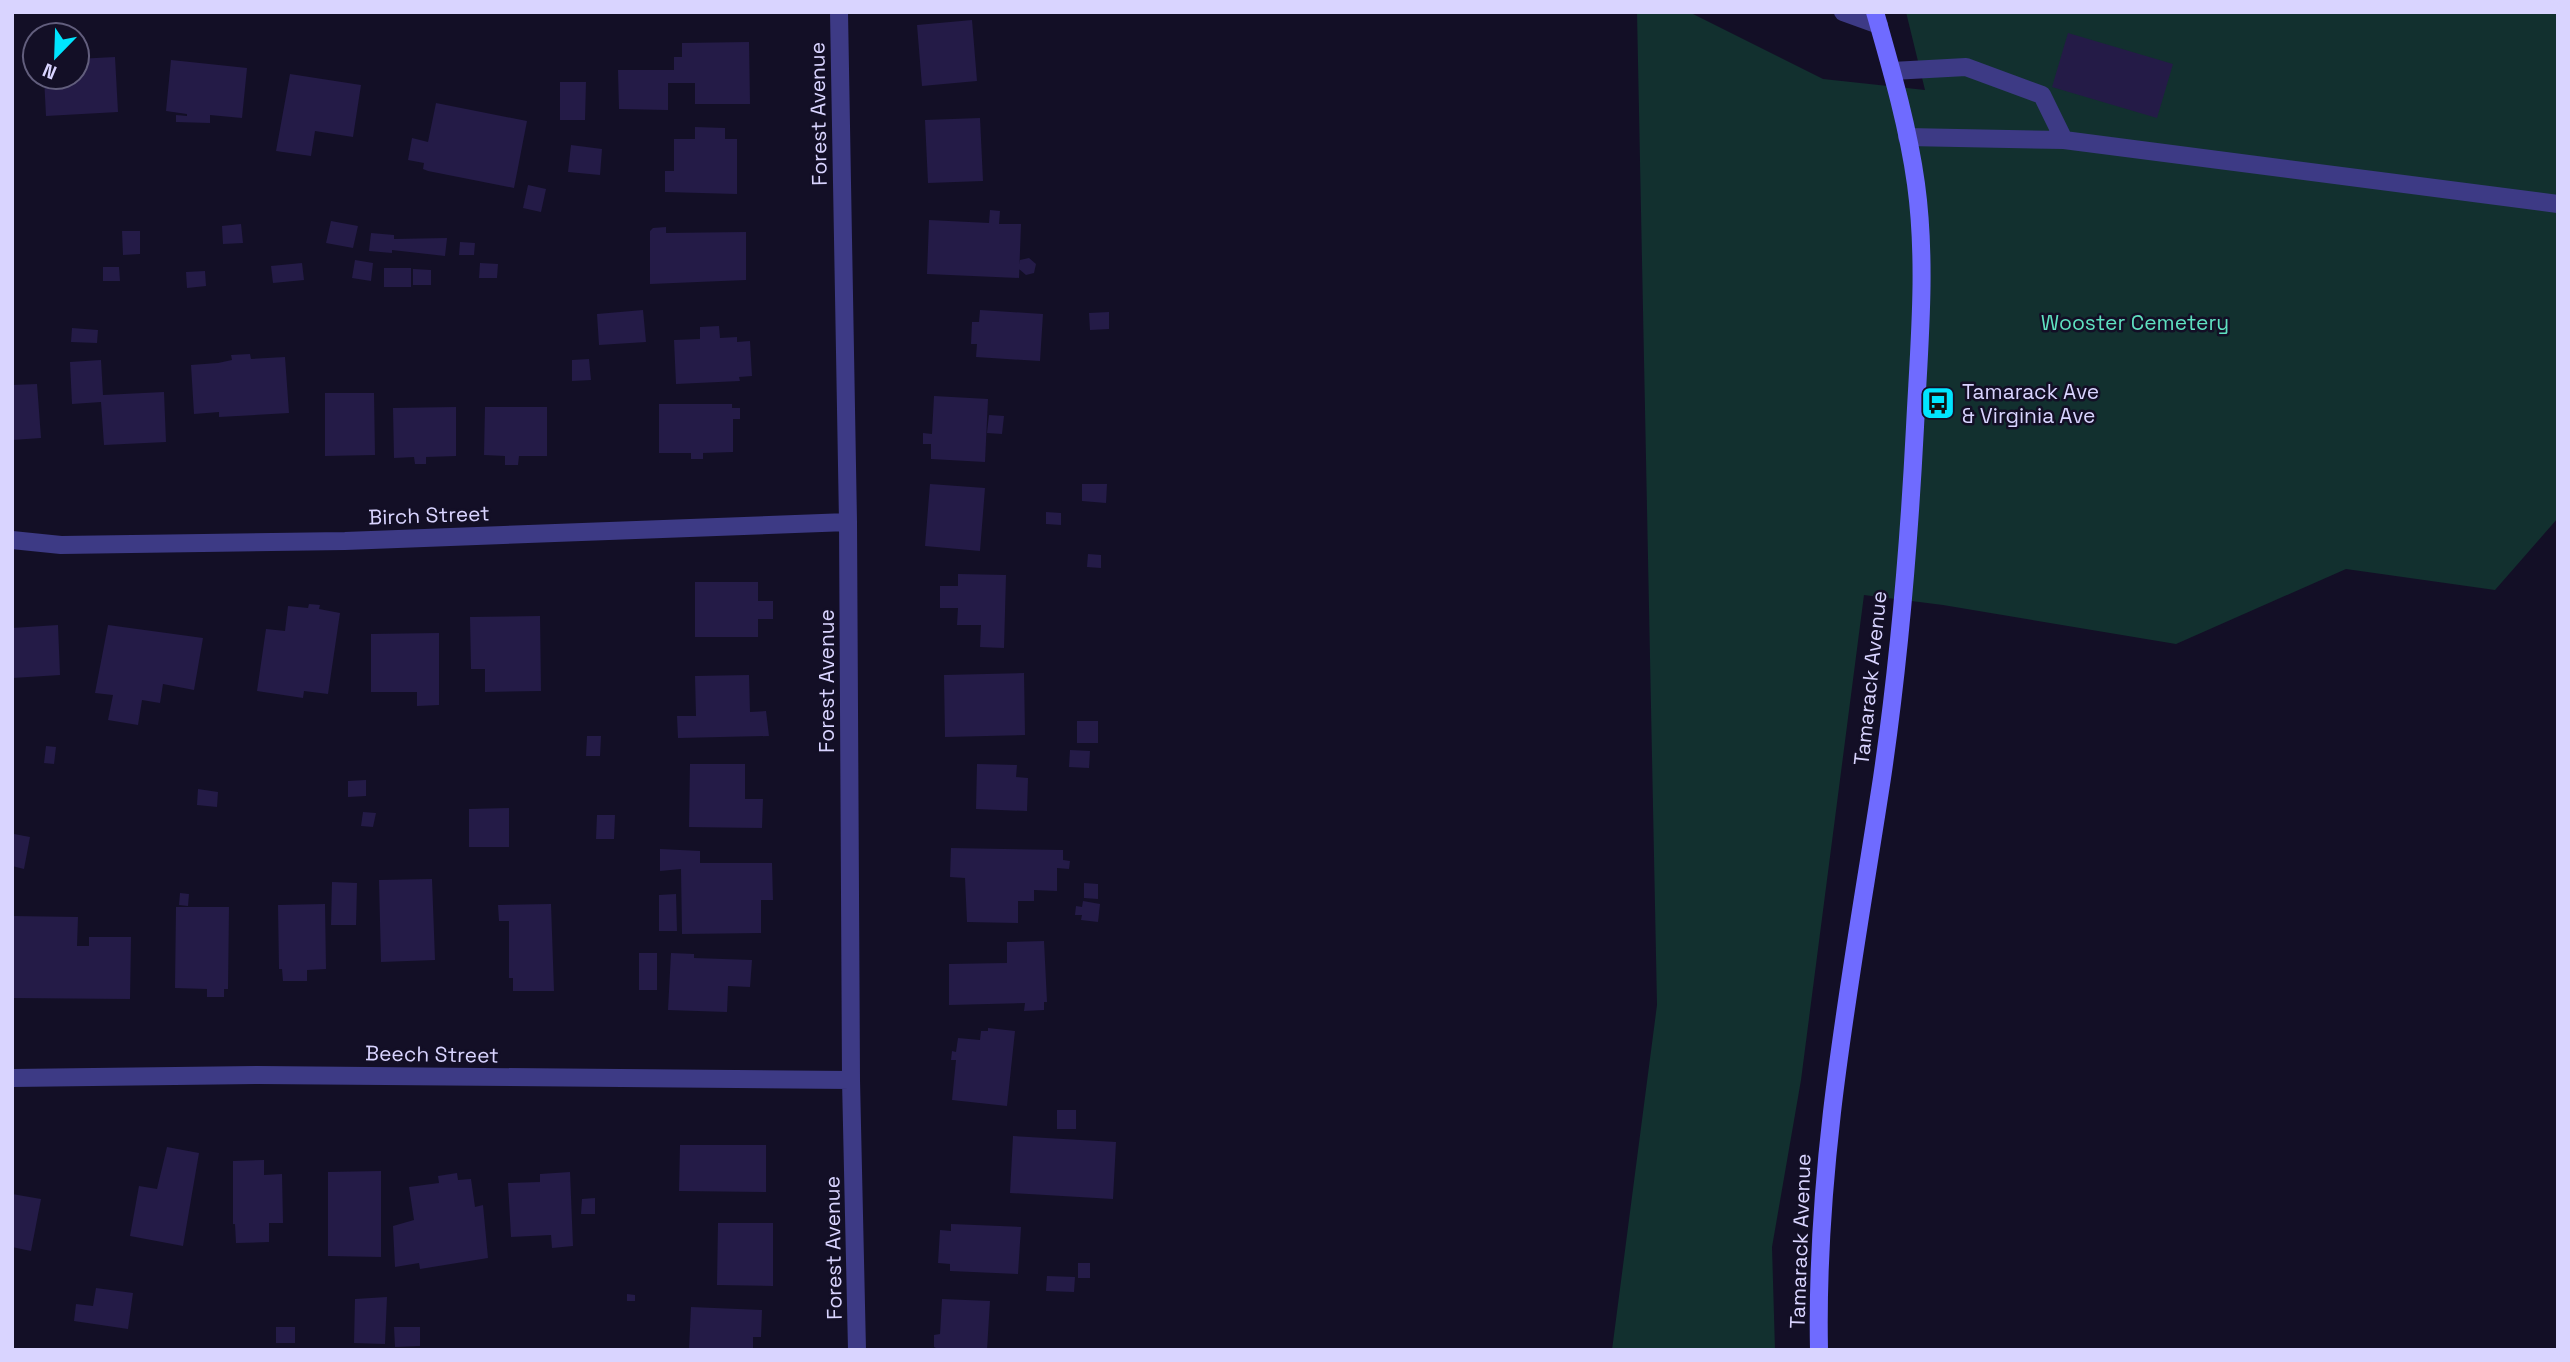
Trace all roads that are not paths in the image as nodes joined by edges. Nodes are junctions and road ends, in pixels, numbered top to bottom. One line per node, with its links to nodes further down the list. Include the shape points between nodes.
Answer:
1 (839, 12): 8 (street, Forest Avenue)
2 (1843, 12): 3 (street)
3 (1877, 18): 4 (street, Tamarack Avenue)
4 (1892, 71): 5 (street, Tamarack Avenue); 6 (street, via 1966,67 2042,95)
5 (1907, 138): 6 (street); 13 (street, Tamarack Avenue, via 1916,185 1921,310 1910,526 1882,772 1829,1116 1817,1279)
6 (2064, 140): 7 (street)
7 (2558, 204)
8 (848, 522): 9 (street, Birch Street, via 345,541 61,545); 11 (street, Forest Avenue)
9 (12, 540)
10 (12, 1079): 11 (street, Beech Street, via 258,1075)
11 (851, 1080): 12 (street, Forest Avenue)
12 (857, 1350)
13 (1819, 1350)

